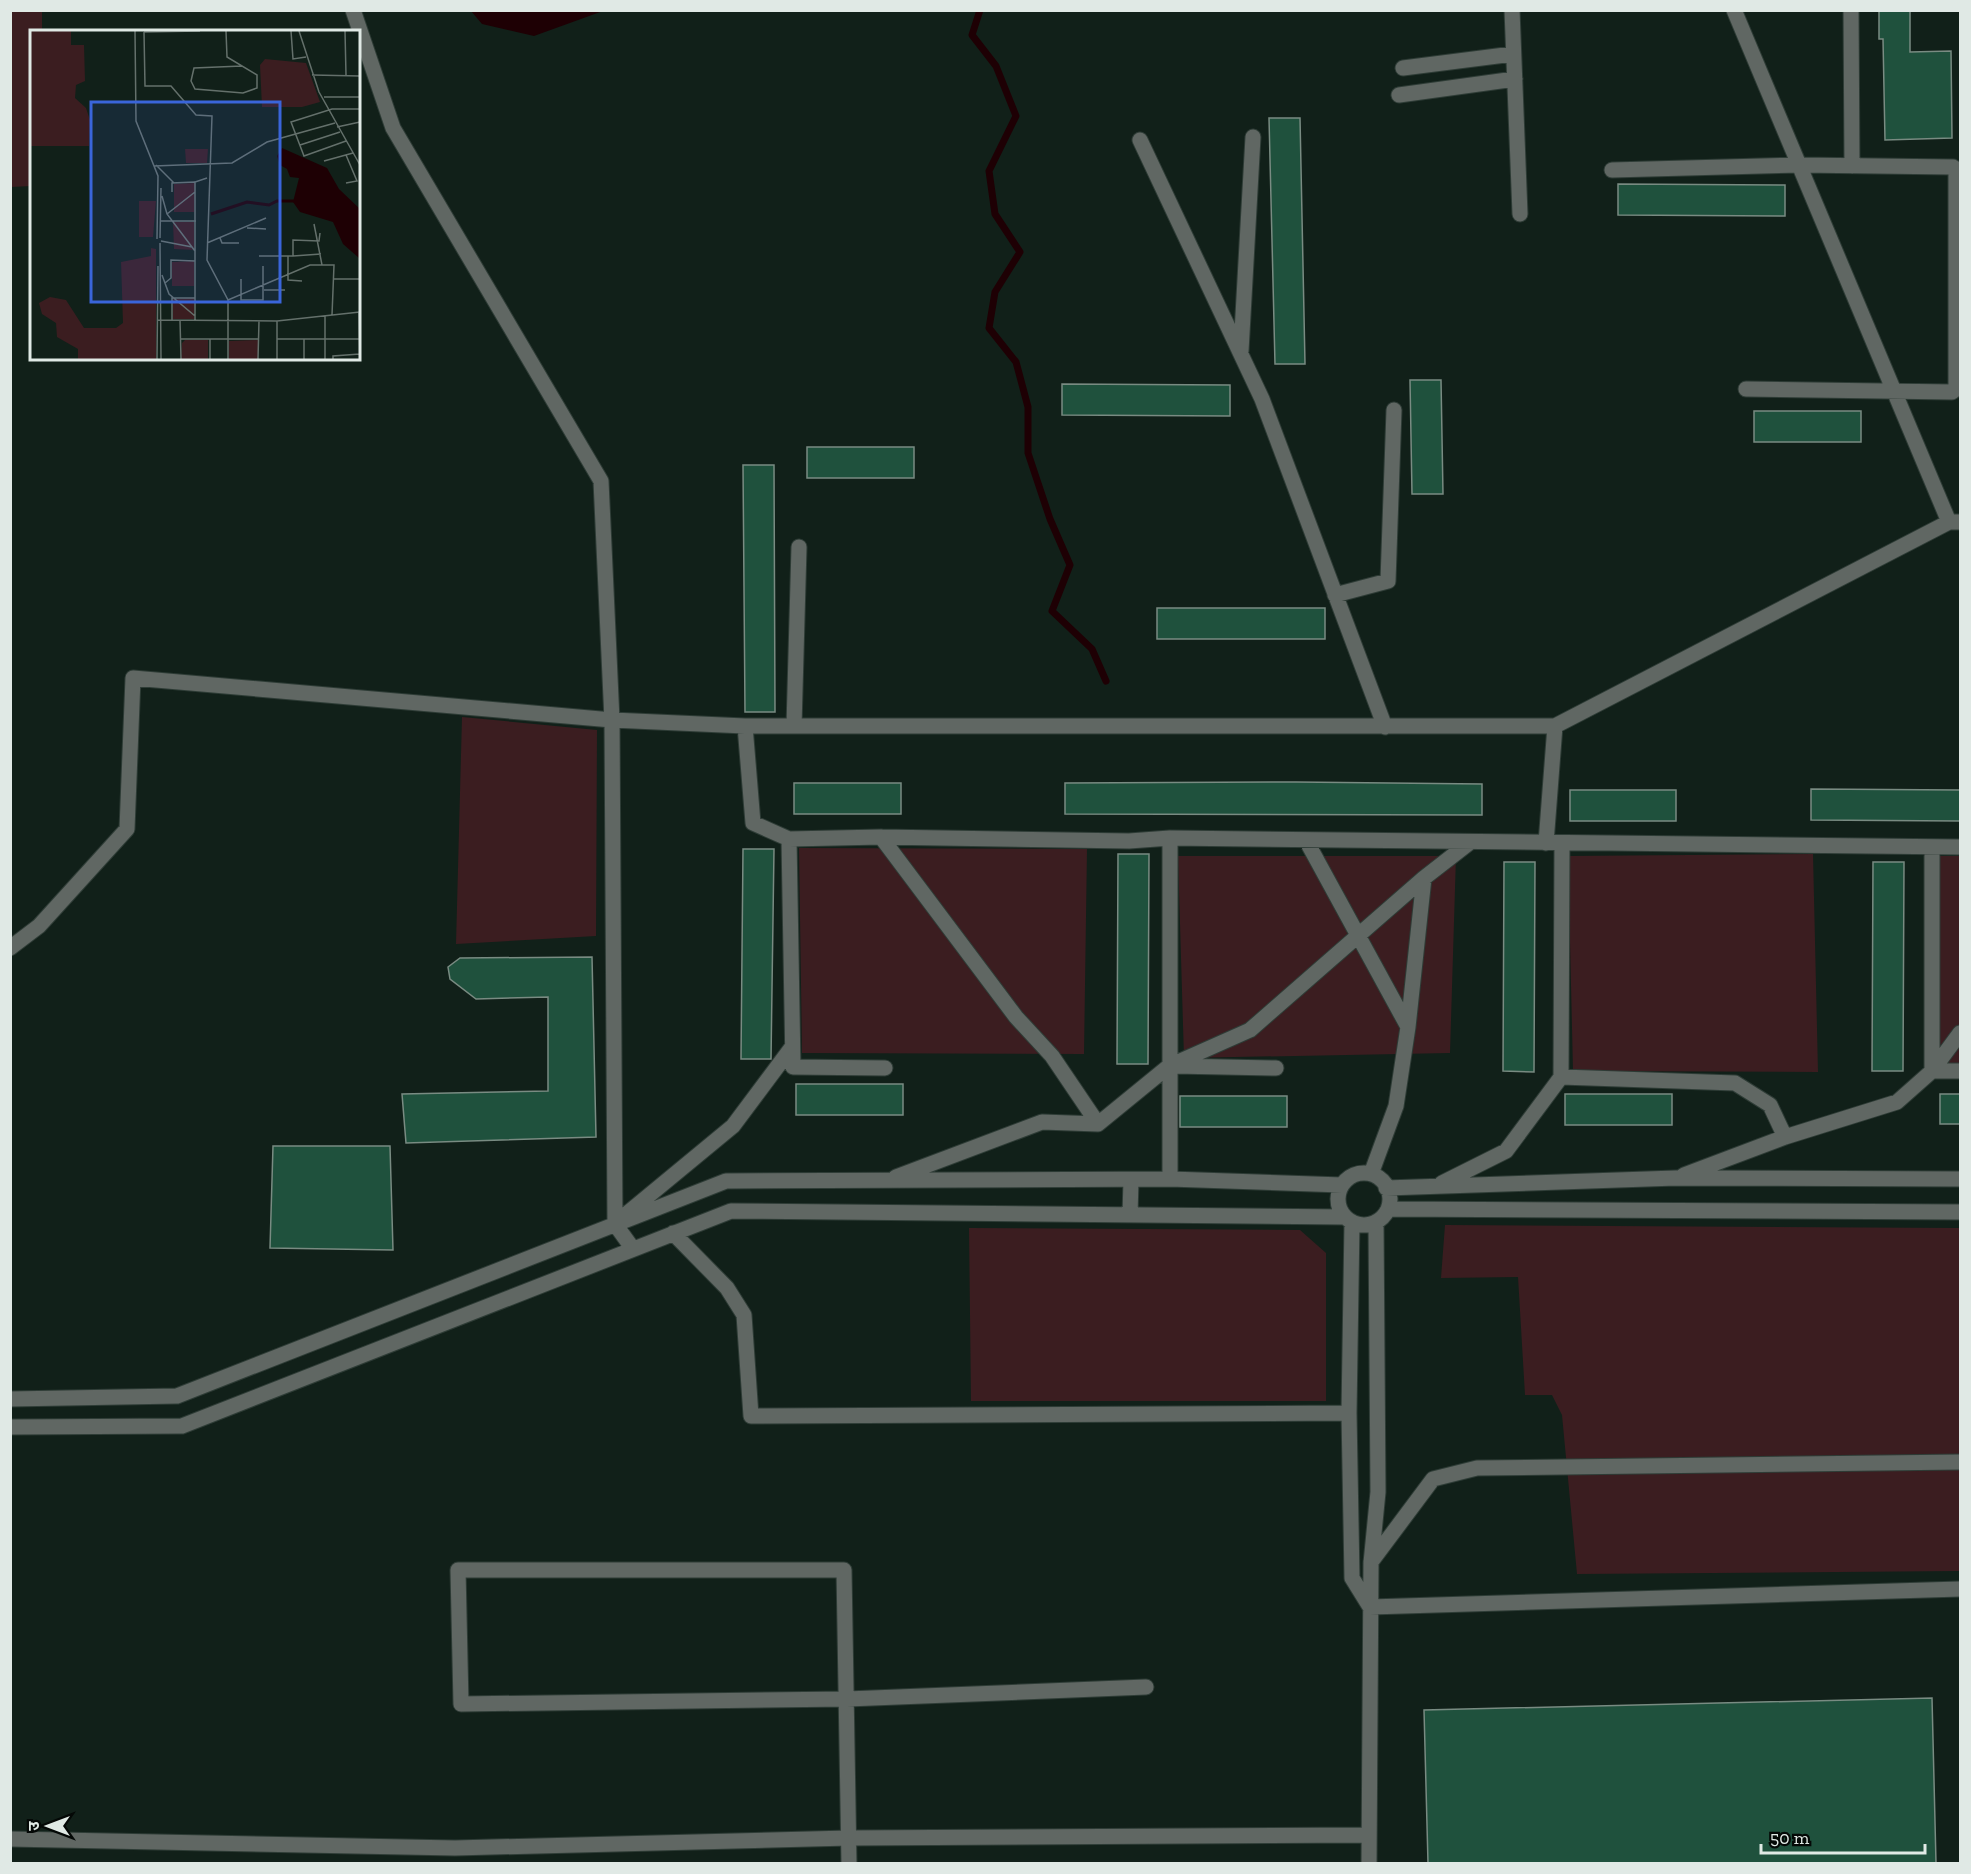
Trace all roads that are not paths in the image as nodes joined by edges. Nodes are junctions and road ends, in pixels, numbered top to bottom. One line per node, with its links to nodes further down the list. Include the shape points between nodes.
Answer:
1 (354, 10): 22 (street, via 393,128 601,481)
2 (1512, 10): 5 (street)
3 (1734, 10): 11 (street)
4 (1851, 10): 12 (street)
5 (1513, 54): 6 (street); 7 (street)
6 (1403, 68)
7 (1515, 80): 8 (street); 14 (street)
8 (1400, 95)
9 (1253, 138): 15 (street)
10 (1140, 141): 15 (street)
11 (1800, 165): 12 (street); 13 (street); 17 (street)
12 (1852, 166): 17 (street, via 1953,167 1957,173 1958,384 1952,392)
13 (1612, 170)
14 (1520, 214)
15 (1241, 354): 21 (street, via 1262,399)
16 (1746, 389): 17 (street)
17 (1896, 392): 19 (street)
18 (1394, 410): 21 (street, via 1388,580)
19 (1955, 522): 26 (street)
20 (799, 547): 24 (street)
21 (1335, 594): 25 (street)
22 (612, 720): 23 (street); 38 (street, via 133,678 127,829 39,926); 64 (street)
23 (746, 726): 24 (street); 29 (street, via 753,822)
24 (795, 726): 25 (street)
25 (1385, 726): 26 (street)
26 (1555, 726): 32 (street)
27 (881, 837): 28 (street); 29 (street); 48 (street, via 1016,1017 1052,1056)
28 (1170, 838): 30 (street); 42 (street)
29 (789, 839): 41 (street)
30 (1307, 842): 31 (street); 37 (street)
31 (1469, 843): 32 (street); 36 (street)
32 (1546, 843): 33 (street)
33 (1563, 843): 34 (street); 47 (street)
34 (1932, 847): 35 (street); 45 (street)
35 (1960, 847)
36 (1424, 878): 37 (street); 39 (street)
37 (1359, 934): 39 (street); 42 (street, via 1250,1030)
38 (10, 948)
39 (1408, 1027): 50 (street, via 1396,1106)
40 (1960, 1034): 45 (street)
41 (792, 1047): 43 (street, via 793,1067); 64 (street, via 733,1126)
42 (1168, 1066): 44 (street); 48 (street); 53 (street)
43 (885, 1068)
44 (1276, 1068)
45 (1932, 1071): 46 (street); 49 (street, via 1897,1102)
46 (1960, 1071)
47 (1561, 1077): 49 (street, via 1735,1083 1770,1105); 57 (street, via 1506,1151)
48 (1098, 1124): 55 (street, via 1042,1122)
49 (1785, 1137): 51 (street)
50 (1371, 1174): 56 (street, via 1355,1175); 58 (street)
51 (1676, 1178): 54 (street); 57 (street)
52 (1131, 1179): 53 (street); 55 (street); 61 (street)
53 (1170, 1179): 56 (street)
54 (1960, 1179)
55 (886, 1181): 64 (street, via 726,1181)
56 (1342, 1185): 62 (street, via 1338,1202)
57 (1436, 1186): 58 (street)
58 (1386, 1188): 59 (street)
59 (1388, 1209): 60 (street); 63 (street)
60 (1960, 1212)
61 (1130, 1215): 62 (street); 65 (street, via 731,1210)
62 (1348, 1220): 63 (street, via 1368,1225); 68 (street)
63 (1376, 1221): 71 (street, via 1378,1492)
64 (615, 1224): 66 (street); 67 (street, via 177,1396)
65 (673, 1233): 66 (street); 68 (street, via 727,1287 744,1315 751,1416)
66 (633, 1249): 69 (street, via 182,1425)
67 (10, 1399)
68 (1348, 1413): 73 (street, via 1352,1578)
69 (10, 1427)
70 (1960, 1462): 71 (street, via 1477,1468 1433,1479)
71 (1371, 1563): 73 (street)
72 (1960, 1589): 73 (street)
73 (1370, 1607): 76 (street)
74 (1146, 1687): 75 (street)
75 (847, 1699): 75 (street, via 844,1570 458,1570 461,1704); 77 (street)
76 (1370, 1835): 77 (street); 81 (street)
77 (849, 1838): 79 (street); 80 (street)
78 (10, 1839): 79 (street)
79 (456, 1856)
80 (849, 1863)
81 (1370, 1863)

